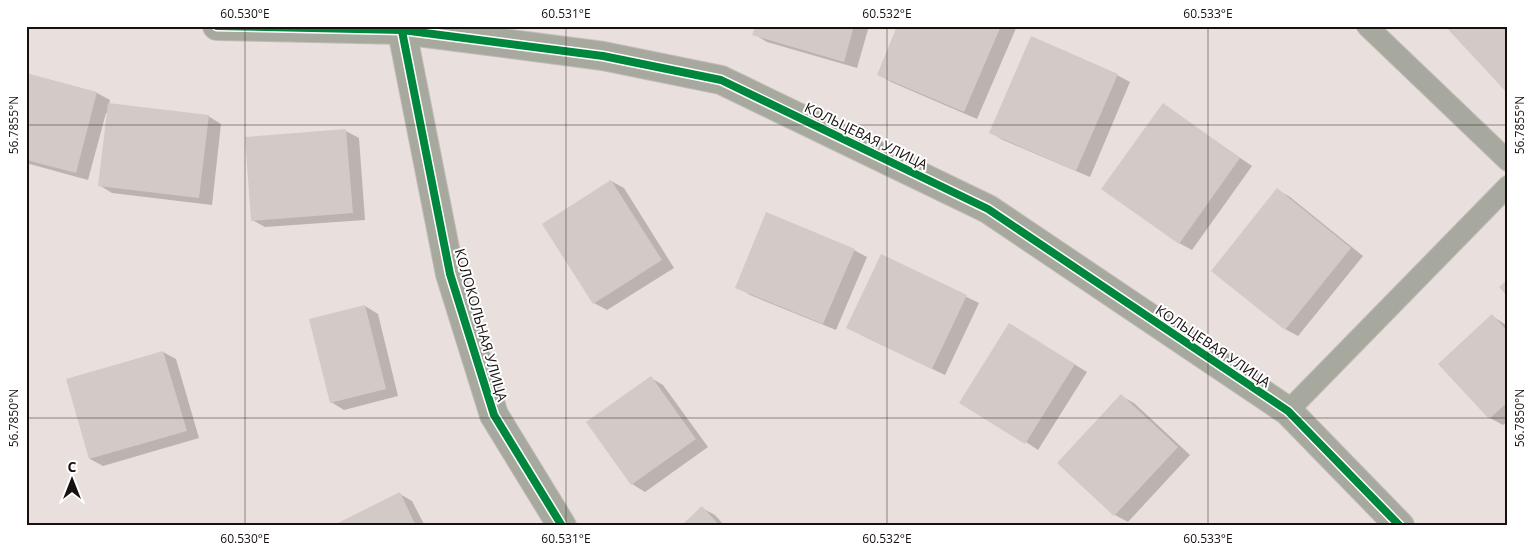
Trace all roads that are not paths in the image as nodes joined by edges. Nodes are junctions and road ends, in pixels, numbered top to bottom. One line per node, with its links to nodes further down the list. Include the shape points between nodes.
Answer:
1 (1367, 26): 4 (lane)
2 (224, 27): 3 (street, КОЛЬЦЕВАЯ УЛИЦА)
3 (401, 28): 6 (street, КОЛЬЦЕВАЯ УЛИЦА, via 603,56 721,80 988,209); 7 (street, КОЛОКОЛЬНАЯ УЛИЦА, via 450,274 494,415)
4 (1508, 161)
5 (1508, 186): 6 (lane)
6 (1288, 411): 8 (street, КОЛЬЦЕВАЯ УЛИЦА)
7 (562, 526)
8 (1400, 526)

